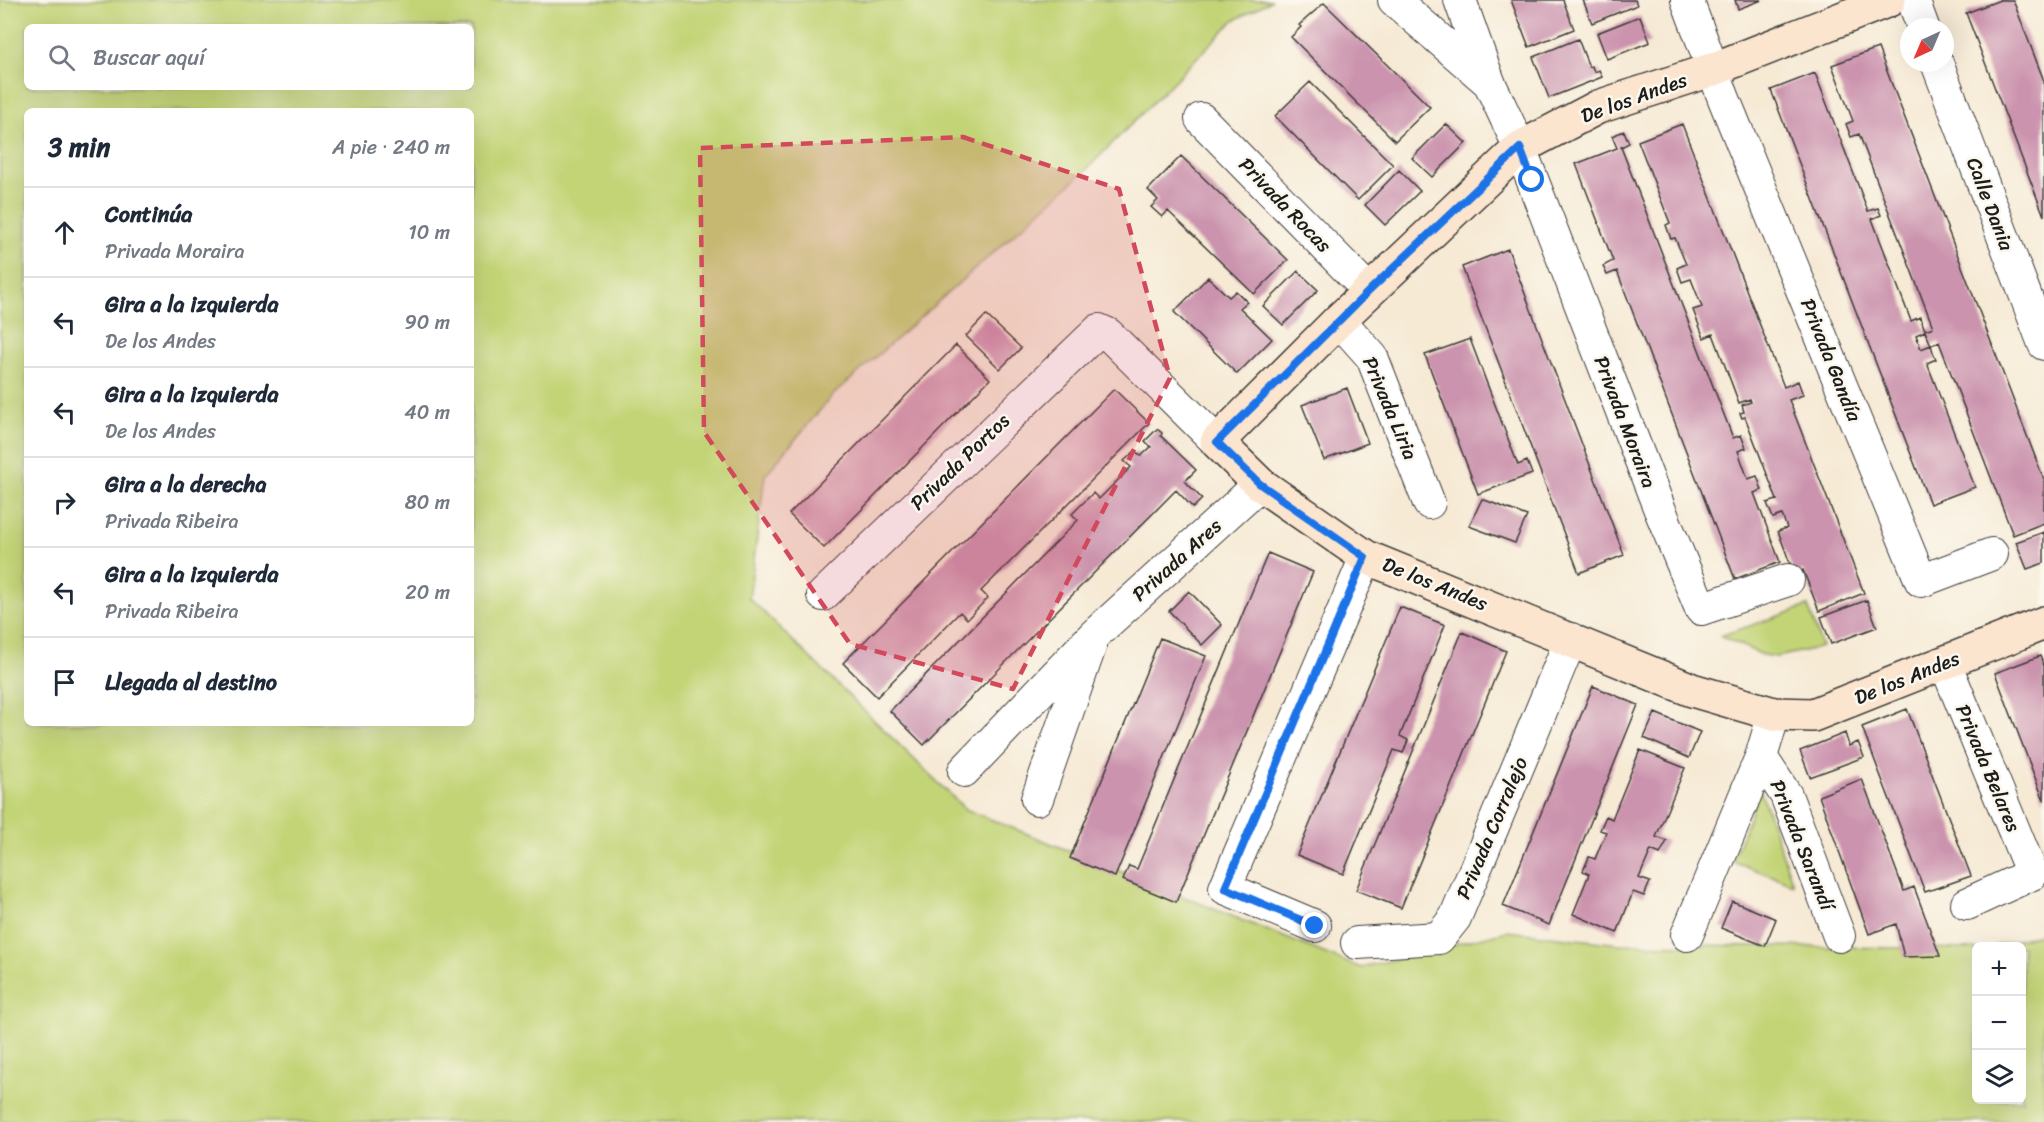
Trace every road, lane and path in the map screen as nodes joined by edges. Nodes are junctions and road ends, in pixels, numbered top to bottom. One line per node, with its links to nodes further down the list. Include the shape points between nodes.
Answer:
1 (1394, 0): 9 (street)
2 (1460, 0): 9 (street)
3 (1687, 0): 7 (street)
4 (1889, 0): 7 (street, De los Andes)
5 (1913, 0): 6 (street)
6 (1920, 18)
7 (1714, 69): 11 (street, De los Andes, via 1598,107); 18 (street, Privada Gandía, via 1922,581)
8 (1940, 72): 14 (street, Calle Dania)
9 (1489, 82): 11 (street)
10 (1201, 119): 12 (street, Privada Rocas)
11 (1520, 148): 12 (street, De los Andes); 20 (street, Privada Moraira, via 1701,609)
12 (1369, 291): 13 (street, De los Andes)
13 (1339, 321): 15 (street, De los Andes); 17 (street, Privada Liria, via 1372,357)
14 (2044, 344)
15 (1217, 442): 16 (street, De los Andes); 21 (street, Privada Portos, via 1108,334 1099,330)
16 (1260, 484): 19 (street, De los Andes); 23 (street, Privada Ares)
17 (1429, 503)
18 (1992, 554)
19 (1365, 557): 24 (street, De los Andes); 31 (street, via 1225,888)
20 (1788, 580)
21 (823, 595)
22 (2044, 623): 25 (street, De los Andes)
23 (1094, 636): 28 (street, Privada Ares); 29 (street, Privada Ares)
24 (1571, 639): 26 (street, De los Andes, via 1692,690); 34 (street, Privada Corralejo, via 1455,918 1439,938)
25 (1945, 663): 26 (street, De los Andes, via 1813,715); 30 (street, Privada Belares, via 2032,874)
26 (1774, 714): 27 (street, Privada Sarandí)
27 (1761, 757): 32 (street, Privada Sarandí); 33 (street, Privada Sarandí, via 1786,795)
28 (964, 771)
29 (1036, 799)
30 (1967, 904)
31 (1315, 926)
32 (1687, 935)
33 (1839, 936)
34 (1357, 943)

